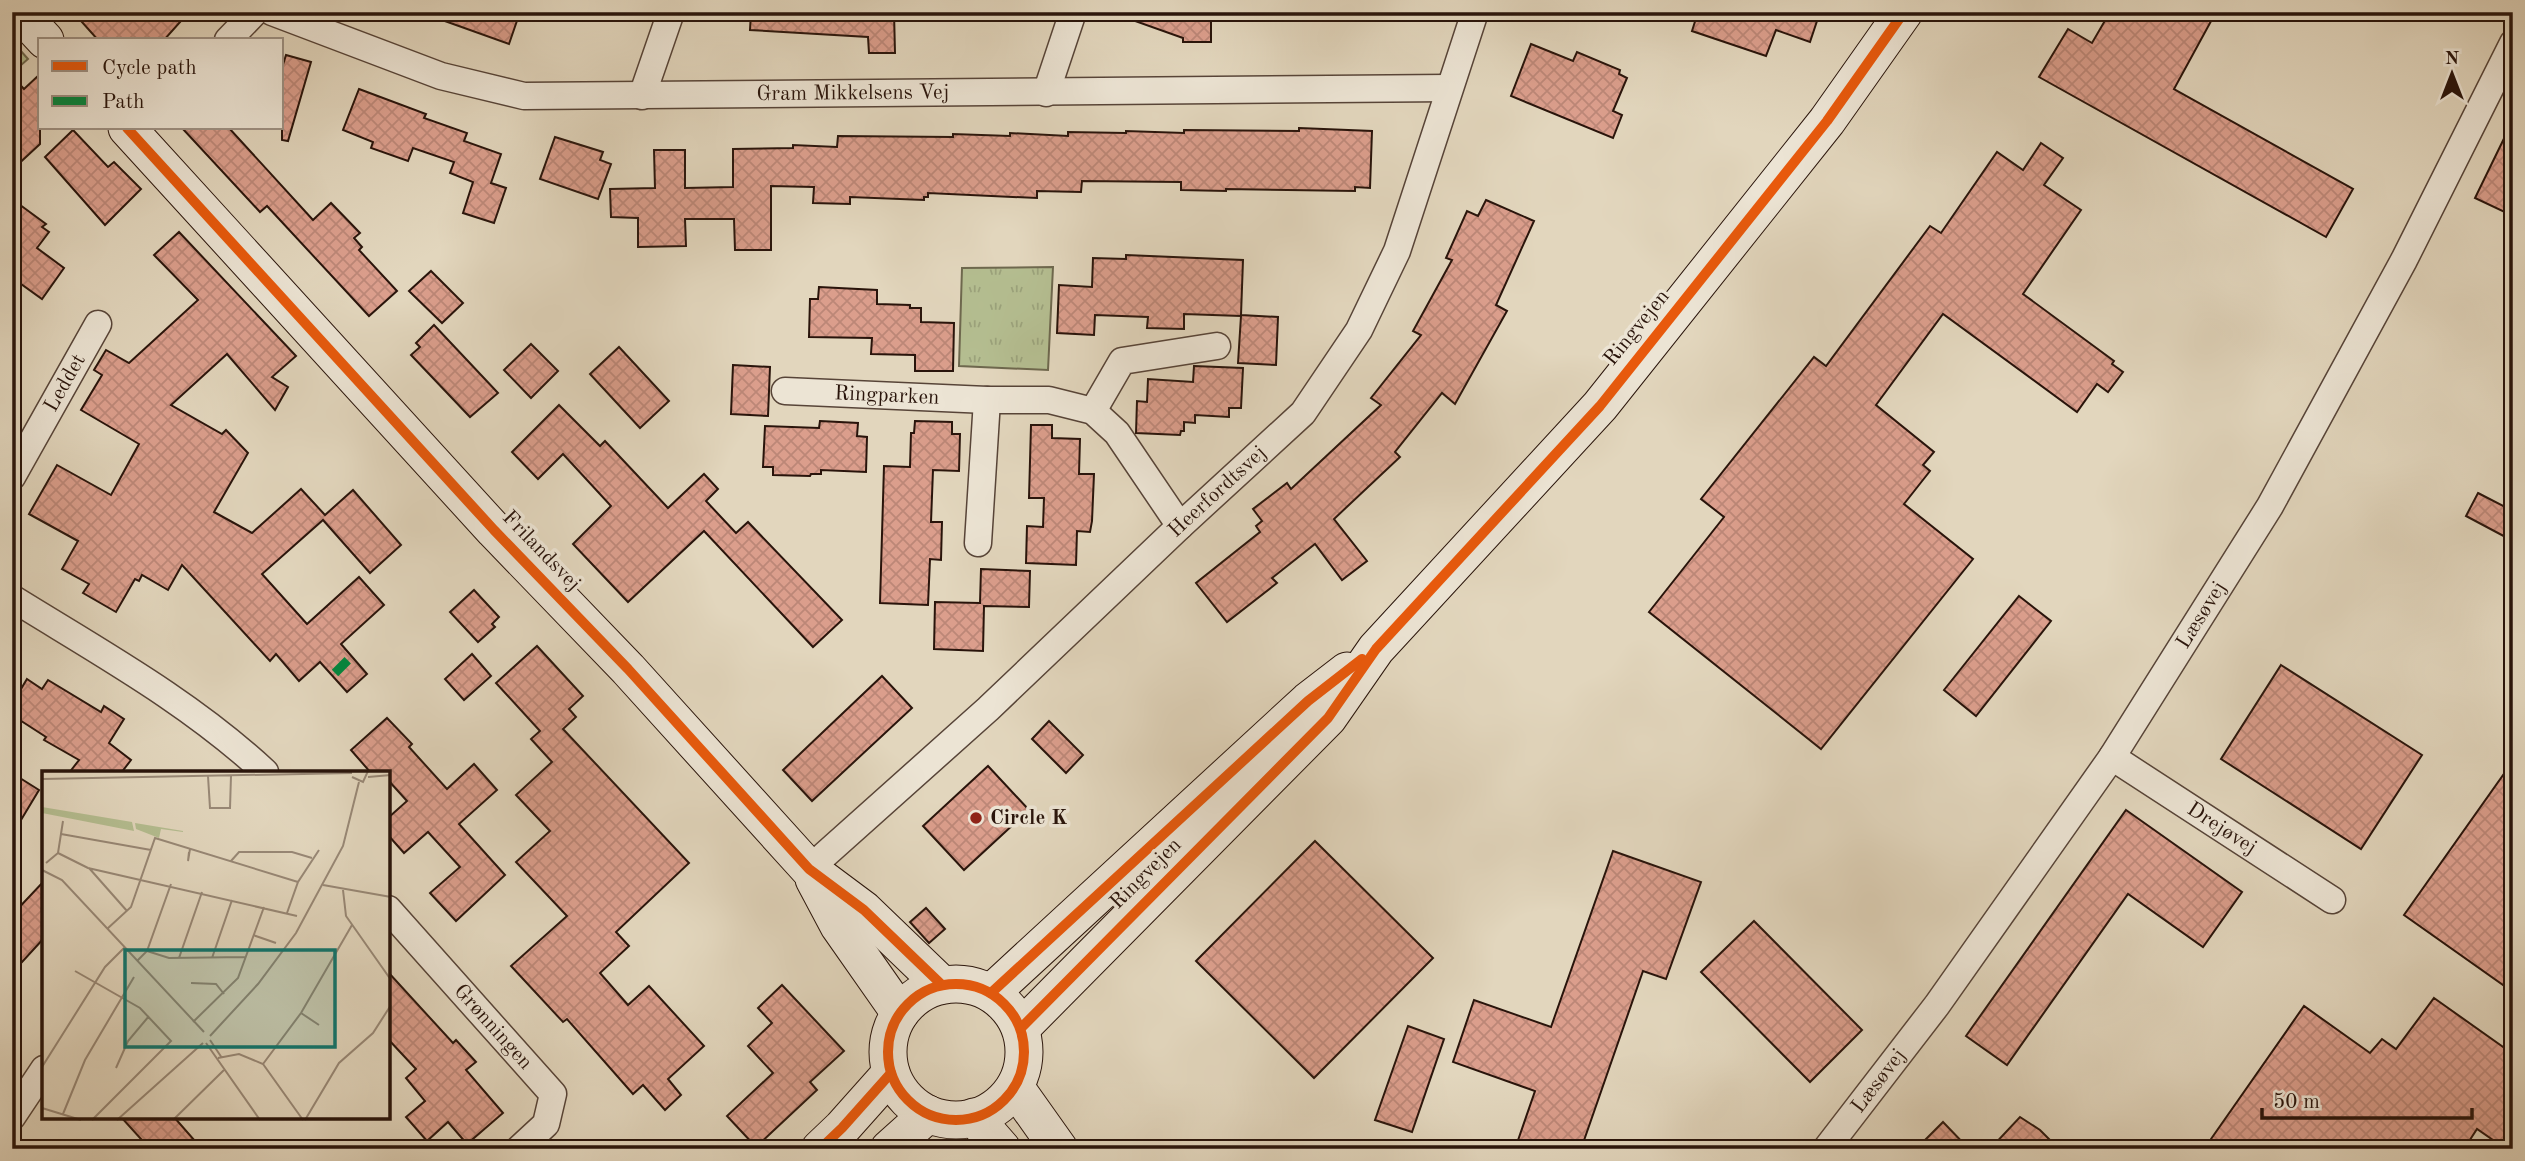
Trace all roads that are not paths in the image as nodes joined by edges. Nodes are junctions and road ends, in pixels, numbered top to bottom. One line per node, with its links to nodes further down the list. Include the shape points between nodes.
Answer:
1 (19, 12): 8 (main road)
2 (255, 12): 9 (street)
3 (272, 12): 13 (street, Gram Mikkelsens Vej, via 442,76 524,96)
4 (671, 12): 13 (street)
5 (1073, 12): 12 (street)
6 (1475, 12): 11 (street, Heerfordtsvej)
7 (1904, 12): 24 (main road, Ringvejen, via 1827,121 1600,406)
8 (43, 38)
9 (230, 38)
10 (2513, 43): 25 (street, Læsøvej, via 2404,260 2270,506)
11 (1449, 88): 12 (street, Gram Mikkelsens Vej); 21 (street, Heerfordtsvej, via 1396,251 1359,330 1303,413)
12 (1046, 93): 13 (street, Gram Mikkelsens Vej)
13 (642, 96)
14 (135, 130): 27 (main road, Frilandsvej, via 485,520)
15 (98, 324): 20 (street, Leddet)
16 (1217, 346): 19 (street, via 1122,361)
17 (785, 391): 18 (street, Ringparken)
18 (987, 400): 19 (street, Ringparken, via 1049,400); 22 (street)
19 (1093, 411): 21 (street, Ringparken, via 1117,433)
20 (12, 477)
21 (1180, 526): 27 (street, Heerfordtsvej, via 988,709)
22 (978, 543)
23 (12, 598): 26 (street, via 175,700)
24 (1376, 649): 31 (main road, Ringvejen, via 1308,701); 33 (main road, Ringvejen, via 1328,718)
25 (2112, 757): 28 (street, Drejøvej); 45 (street, Læsøvej, via 1937,1006)
26 (264, 771)
27 (809, 869): 30 (main road, Frilandsvej, via 864,910); 32 (main road, Frilandsvej, via 839,926)
28 (2332, 900)
29 (390, 910): 40 (street, Grønningen, via 553,1094 545,1124)
30 (942, 985): 31 (main road, via 975,986); 32 (main road, via 926,990)
31 (991, 993): 33 (main road)
32 (900, 1013): 35 (main road, via 891,1032)
33 (1021, 1028): 36 (main road, via 1023,1068)
34 (42, 1072): 38 (street)
35 (891, 1073): 37 (main road, via 900,1090); 41 (main road)
36 (1015, 1087): 39 (main road, via 990,1111); 44 (main road)
37 (928, 1114): 39 (main road, via 943,1119); 42 (main road)
38 (12, 1117)
39 (974, 1117): 43 (main road)
40 (519, 1149)
41 (820, 1149)
42 (889, 1149)
43 (1002, 1149)
44 (1059, 1149)
45 (1826, 1149)

